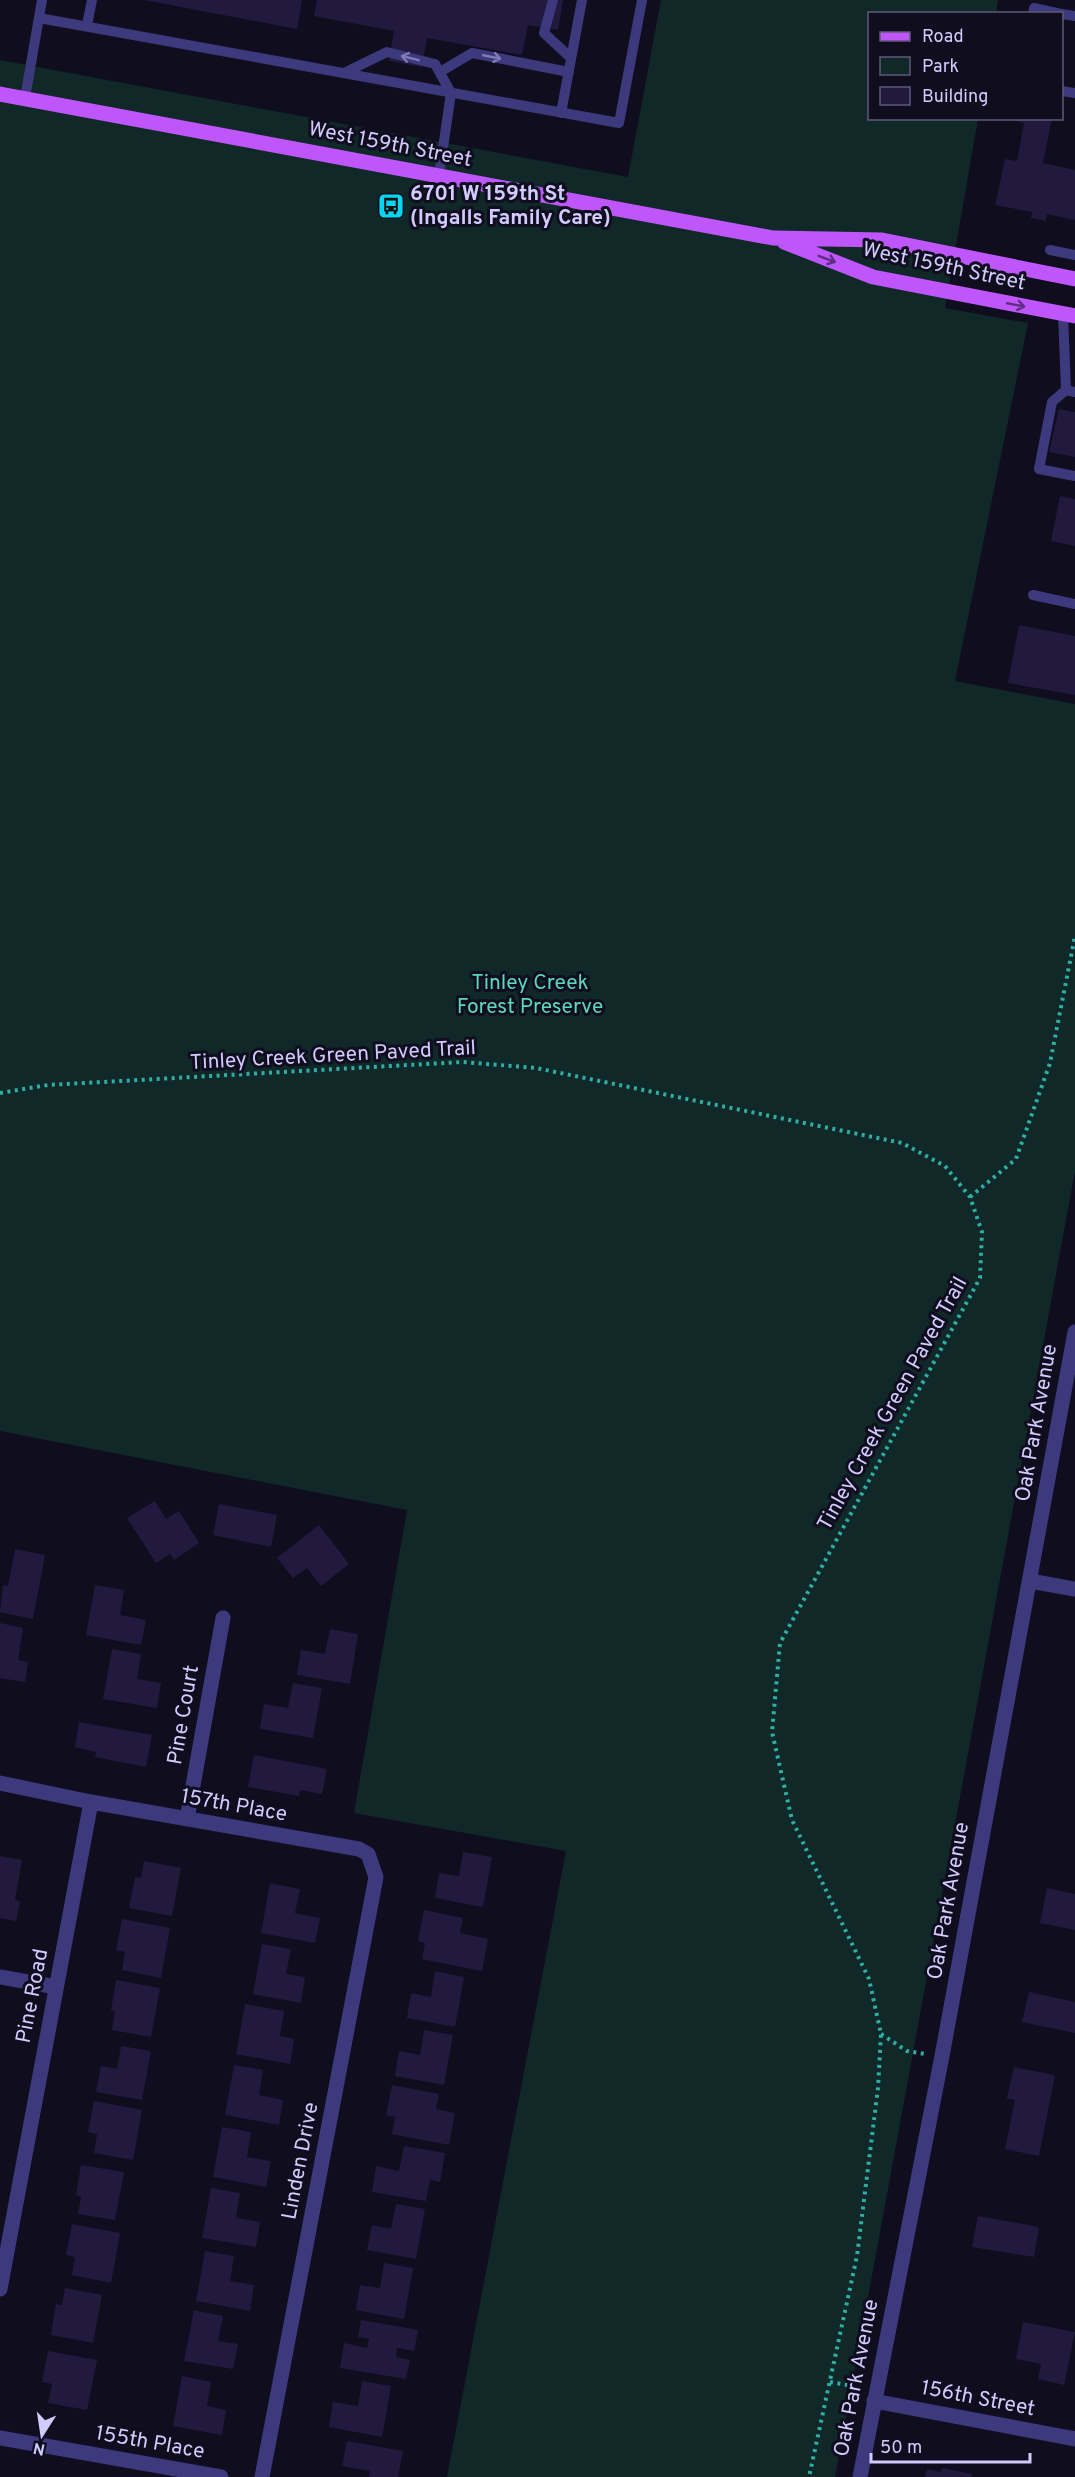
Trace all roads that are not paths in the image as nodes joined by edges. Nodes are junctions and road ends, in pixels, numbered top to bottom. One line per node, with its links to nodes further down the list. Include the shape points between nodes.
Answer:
1 (42, 0): 8 (lane)
2 (92, 0): 9 (lane)
3 (553, 0): 10 (lane, via 544,33)
4 (582, 0): 10 (lane)
5 (642, 0): 17 (lane, via 619,123)
6 (1033, 12): 7 (lane, via 1034,8)
7 (1052, 12)
8 (39, 18): 9 (lane); 16 (lane)
9 (87, 25): 13 (lane)
10 (572, 58): 12 (lane)
11 (440, 72): 12 (lane, one-way to 12, via 472,53); 13 (lane, one-way to 13, via 435,64 387,52); 14 (lane)
12 (569, 72): 17 (lane)
13 (344, 73): 14 (lane)
14 (451, 93): 17 (lane); 18 (lane)
15 (0, 94): 16 (main road, West 159th Street)
16 (25, 98): 18 (main road, West 159th Street)
17 (561, 114)
18 (439, 176): 19 (main road, West 159th Street)
19 (773, 238): 22 (main road, West 159th Street, via 882,240); 23 (main road, West 159th Street, one-way to 23, via 873,277)
20 (1050, 250): 21 (lane)
21 (1075, 255)
22 (1075, 279)
23 (1069, 315): 24 (lane)
24 (1070, 391): 25 (lane, via 1052,402 1039,469)
25 (1075, 476)
26 (1033, 595): 27 (lane)
27 (1075, 604)
28 (1075, 1332): 29 (street, Oak Park Avenue)
29 (1030, 1581): 30 (street); 39 (street, Oak Park Avenue)
30 (1075, 1589)
31 (223, 1618): 34 (street, Pine Court)
32 (0, 1783): 33 (street)
33 (91, 1802): 34 (street, 157th Place); 37 (street, Pine Road)
34 (187, 1819): 35 (street, 157th Place, via 359,1849)
35 (368, 1854): 43 (street, Linden Drive, via 376,1877)
36 (0, 1977): 37 (street)
37 (56, 1987): 38 (street, Pine Road)
38 (0, 2289)
39 (874, 2401): 41 (street, 156th Street); 44 (street, Oak Park Avenue)
40 (0, 2438): 42 (street, 155th Place)
41 (1075, 2439)
42 (221, 2477)
43 (262, 2477)
44 (860, 2477)

